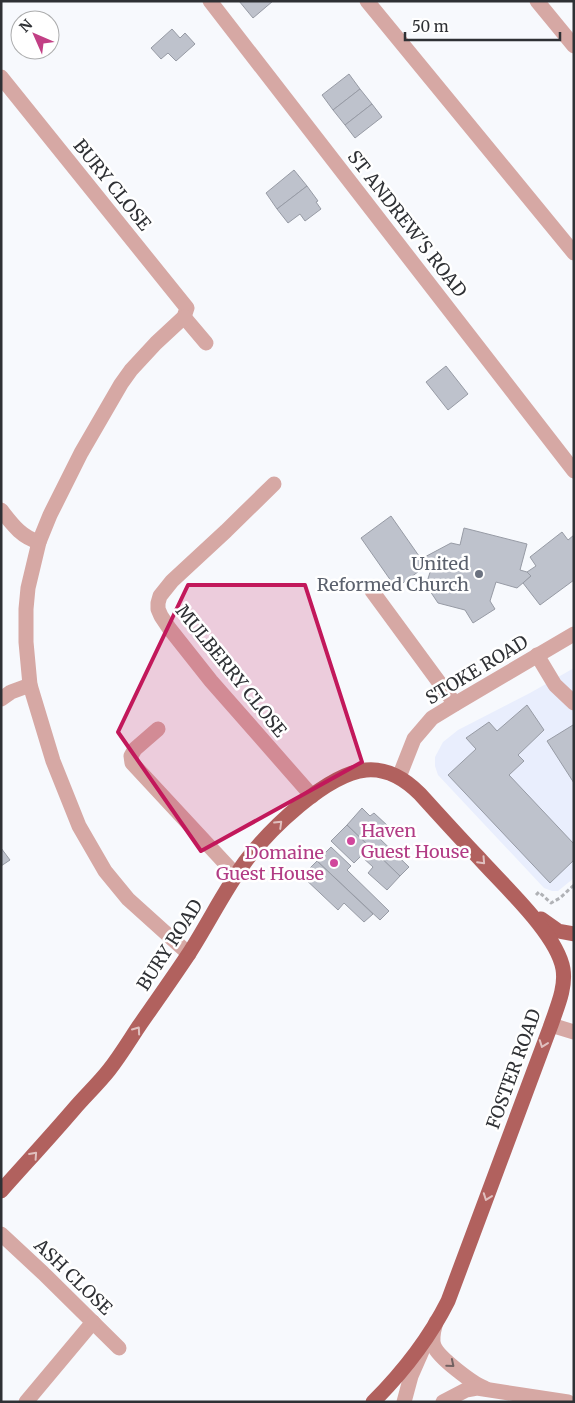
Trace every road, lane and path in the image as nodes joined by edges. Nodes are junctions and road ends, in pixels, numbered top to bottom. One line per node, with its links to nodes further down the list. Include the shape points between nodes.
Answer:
1 (210, 1): 9 (street, ST ANDREW'S ROAD)
2 (366, 1): 6 (street)
3 (536, 1): 4 (street)
4 (574, 46)
5 (1, 77): 7 (street, BURY CLOSE, via 187,308)
6 (574, 253)
7 (184, 317): 8 (street, BURY CLOSE); 12 (street, via 156,343 121,384 81,453)
8 (206, 343)
9 (571, 460)
10 (274, 484): 22 (street, MULBERRY CLOSE, via 172,581 160,596 158,609 168,628 211,682)
11 (1, 510): 12 (street, via 18,531)
12 (39, 542): 16 (street, via 26,609)
13 (372, 591): 18 (street)
14 (574, 634): 15 (street, STOKE ROAD)
15 (537, 655): 18 (street, STOKE ROAD); 19 (street, via 555,685)
16 (30, 686): 17 (street); 27 (street, via 61,782 96,856 128,899)
17 (1, 699)
18 (455, 704): 21 (street, STOKE ROAD, via 432,718 418,733)
19 (574, 704)
20 (158, 729): 23 (street, via 135,749 132,763)
21 (399, 777): 22 (main road, BURY ROAD, via 382,771 360,771); 25 (main road, FOSTER ROAD, one-way to 25, via 420,794)
22 (312, 796): 23 (main road, BURY ROAD, one-way to 22, via 269,833)
23 (236, 875): 27 (main road, BURY ROAD)
24 (574, 885): 25 (path, via 551,903 539,892)
25 (524, 906): 26 (main road, via 558,931); 29 (main road, FOSTER ROAD, via 550,938 562,966 563,981)
26 (574, 934)
27 (188, 954): 32 (main road, BURY ROAD, one-way to 27, via 109,1070)
28 (574, 974): 29 (main road)
29 (558, 1003): 30 (main road, FOSTER ROAD)
30 (551, 1024): 31 (street); 35 (main road, FOSTER ROAD, one-way to 35, via 452,1290)
31 (574, 1032)
32 (1, 1191)
33 (1, 1234): 34 (street, ASH CLOSE)
34 (93, 1322): 36 (street, ASH CLOSE); 38 (street)
35 (436, 1322): 37 (street, one-way to 37, via 433,1342 437,1351 473,1382); 39 (main road, FOSTER ROAD, via 409,1363); 40 (street, via 417,1360)
36 (119, 1348)
37 (492, 1390): 41 (street, via 469,1389); 42 (street)
38 (26, 1402)
39 (373, 1402)
40 (404, 1402)
41 (443, 1402)
42 (568, 1402)

